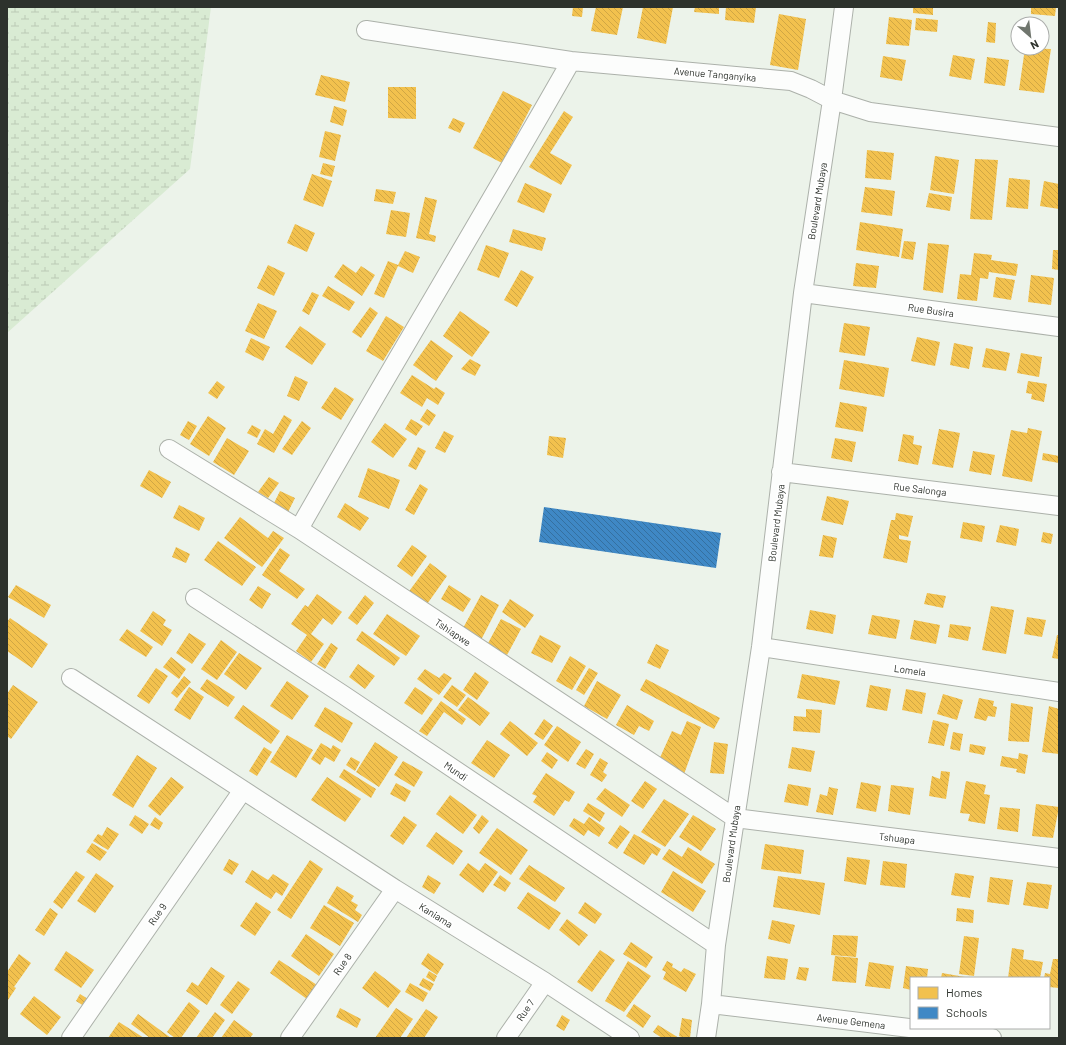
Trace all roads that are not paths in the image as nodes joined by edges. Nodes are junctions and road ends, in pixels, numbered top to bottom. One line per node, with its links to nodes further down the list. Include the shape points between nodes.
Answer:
1 (844, 7): 4 (street, Boulevard Mubaya)
2 (366, 30): 3 (street, Avenue Tanganyika)
3 (571, 60): 4 (street, Avenue Tanganyika, via 791,81); 11 (street)
4 (832, 100): 5 (street, Avenue Tanganyika, via 870,112); 6 (street, Boulevard Mubaya)
5 (1059, 137)
6 (803, 293): 7 (street, Rue Busira); 9 (street, Boulevard Mubaya)
7 (1059, 327)
8 (169, 449): 11 (street, Tshiapwe)
9 (782, 472): 10 (street, Rue Salonga); 13 (street, Boulevard Mubaya)
10 (1059, 506)
11 (299, 530): 17 (street, Tshiapwe)
12 (195, 598): 20 (street, Mundi)
13 (761, 647): 15 (street, Lomela); 17 (street, Boulevard Mubaya)
14 (71, 678): 16 (street, Kaniama)
15 (1059, 692)
16 (243, 790): 19 (street, Kaniama); 25 (street, Rue 9)
17 (735, 818): 18 (street, Tshuapa); 20 (street, Boulevard Mubaya)
18 (1059, 858)
19 (395, 889): 21 (street, Kaniama); 26 (street, Rue 8)
20 (716, 945): 22 (street, Boulevard Mubaya)
21 (545, 982): 27 (street, Rue 7); 28 (street, Kaniama)
22 (711, 1004): 23 (street, Avenue Gemena); 29 (street, Boulevard Mubaya)
23 (910, 1028)
24 (918, 1029): 30 (street, Avenue Gemena)
25 (71, 1038)
26 (290, 1038)
27 (506, 1038)
28 (630, 1038)
29 (706, 1038)
30 (992, 1038)

